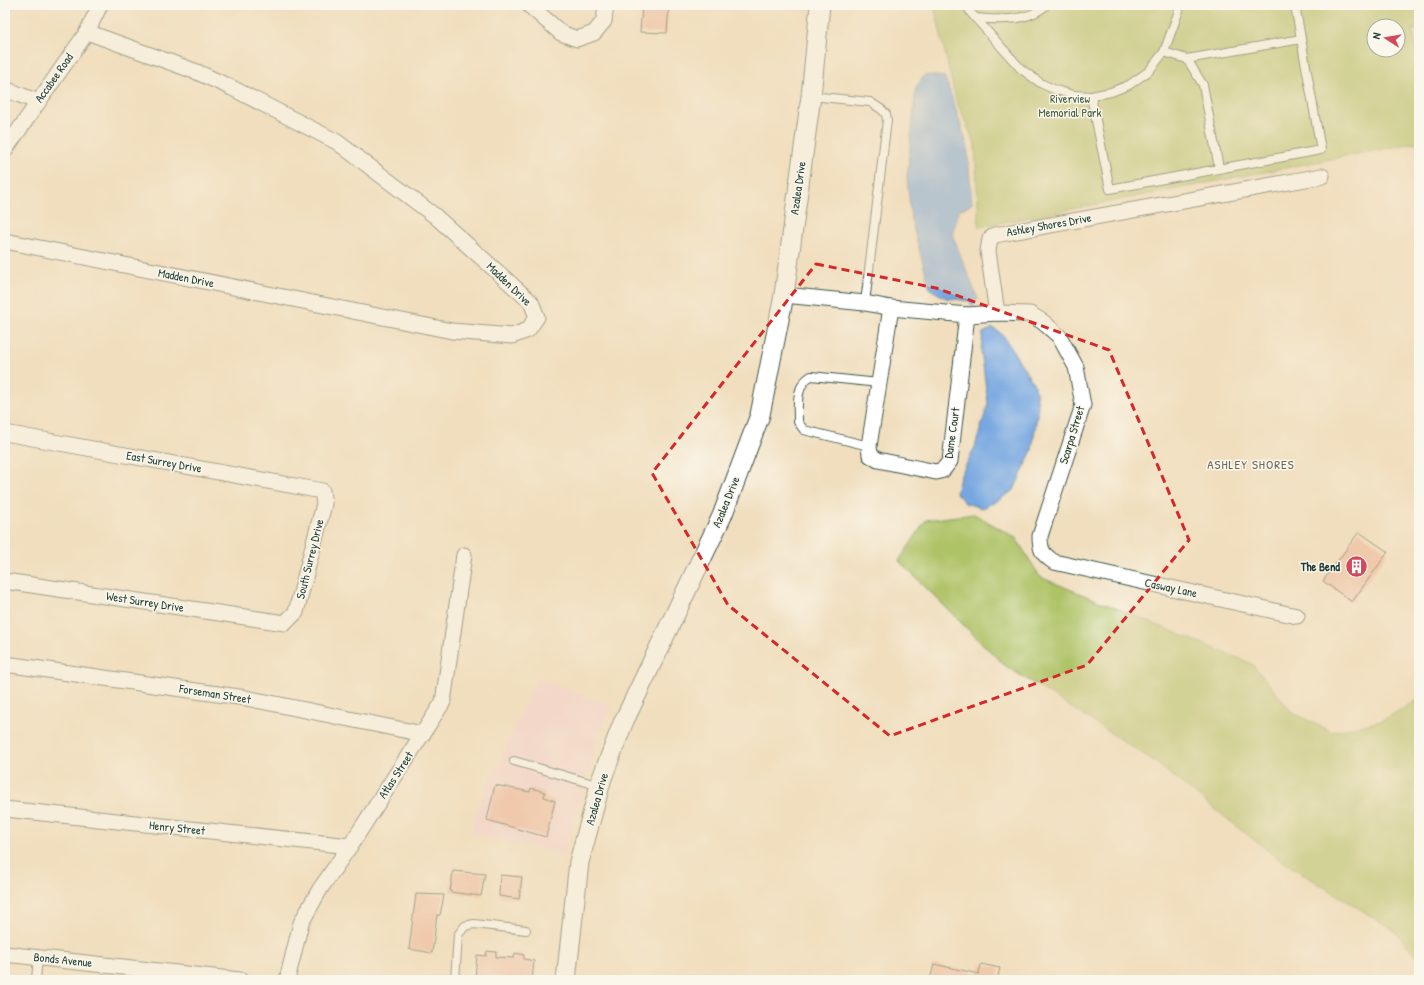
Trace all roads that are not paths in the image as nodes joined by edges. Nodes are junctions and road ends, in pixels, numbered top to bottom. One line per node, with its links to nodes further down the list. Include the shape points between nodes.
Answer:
1 (100, 5): 10 (street, Accabee Road)
2 (529, 5): 3 (street, via 561,33 577,39 594,33 601,25)
3 (606, 5)
4 (820, 5): 15 (street, Azalea Drive)
5 (967, 5): 9 (lane)
6 (1046, 5): 9 (lane, via 1032,15)
7 (1181, 5): 12 (lane)
8 (1295, 5): 11 (lane)
9 (974, 18): 16 (lane, via 1020,69 1042,84 1074,95)
10 (87, 32): 17 (street, Accabee Road); 21 (street, Madden Drive, via 197,72 337,142 435,216 531,302 537,317 528,330 512,336 452,331)
11 (1301, 39): 13 (lane); 19 (lane, via 1321,150)
12 (1164, 52): 13 (lane); 16 (lane, via 1149,71 1129,85)
13 (1187, 59): 19 (lane, via 1203,85)
14 (5, 89): 17 (street)
15 (811, 96): 22 (street, Azalea Drive); 23 (lane, via 870,102 886,114)
16 (1091, 96): 19 (lane, via 1110,188)
17 (38, 102): 18 (street, Accabee Road)
18 (5, 150)
19 (1219, 168)
20 (1322, 176): 25 (street, Ashley Shores Drive, via 995,235 990,239 988,251)
21 (5, 241)
22 (784, 295): 23 (street); 39 (street, Azalea Drive, via 760,415 725,509 623,722)
23 (865, 303): 24 (street)
24 (891, 308): 26 (street); 27 (street)
25 (996, 313): 26 (street); 32 (street, Scarpa Street, via 1030,314 1043,322 1059,336 1076,367 1083,405 1040,536 1040,547)
26 (966, 315): 29 (street, Dame Court, via 950,461 943,470 936,472 878,460 870,456)
27 (879, 384): 29 (street); 29 (lane, via 811,376 804,380 799,389 798,422 804,430)
28 (5, 433): 30 (street, East Surrey Drive)
29 (869, 446)
30 (322, 491): 35 (street, South Surrey Drive, via 324,504 296,612)
31 (464, 555): 37 (street, Atlas Street, via 443,702)
32 (1045, 557): 34 (street, Casway Lane, via 1054,562)
33 (5, 581): 35 (street, West Surrey Drive)
34 (1297, 616)
35 (285, 623)
36 (5, 664): 37 (street, Forseman Street, via 246,698)
37 (423, 734): 41 (street, Atlas Street)
38 (514, 761): 39 (lane)
39 (600, 786): 49 (street, Azalea Drive, via 579,862)
40 (5, 809): 41 (street, Henry Street)
41 (350, 846): 47 (street, Atlas Street, via 320,889 301,923)
42 (526, 930): 48 (lane, via 474,924 465,926 458,935)
43 (5, 954): 44 (street, Bonds Avenue)
44 (38, 957): 45 (lane); 46 (street, Bonds Avenue)
45 (36, 980)
46 (240, 980)
47 (287, 980)
48 (455, 980)
49 (566, 980)

